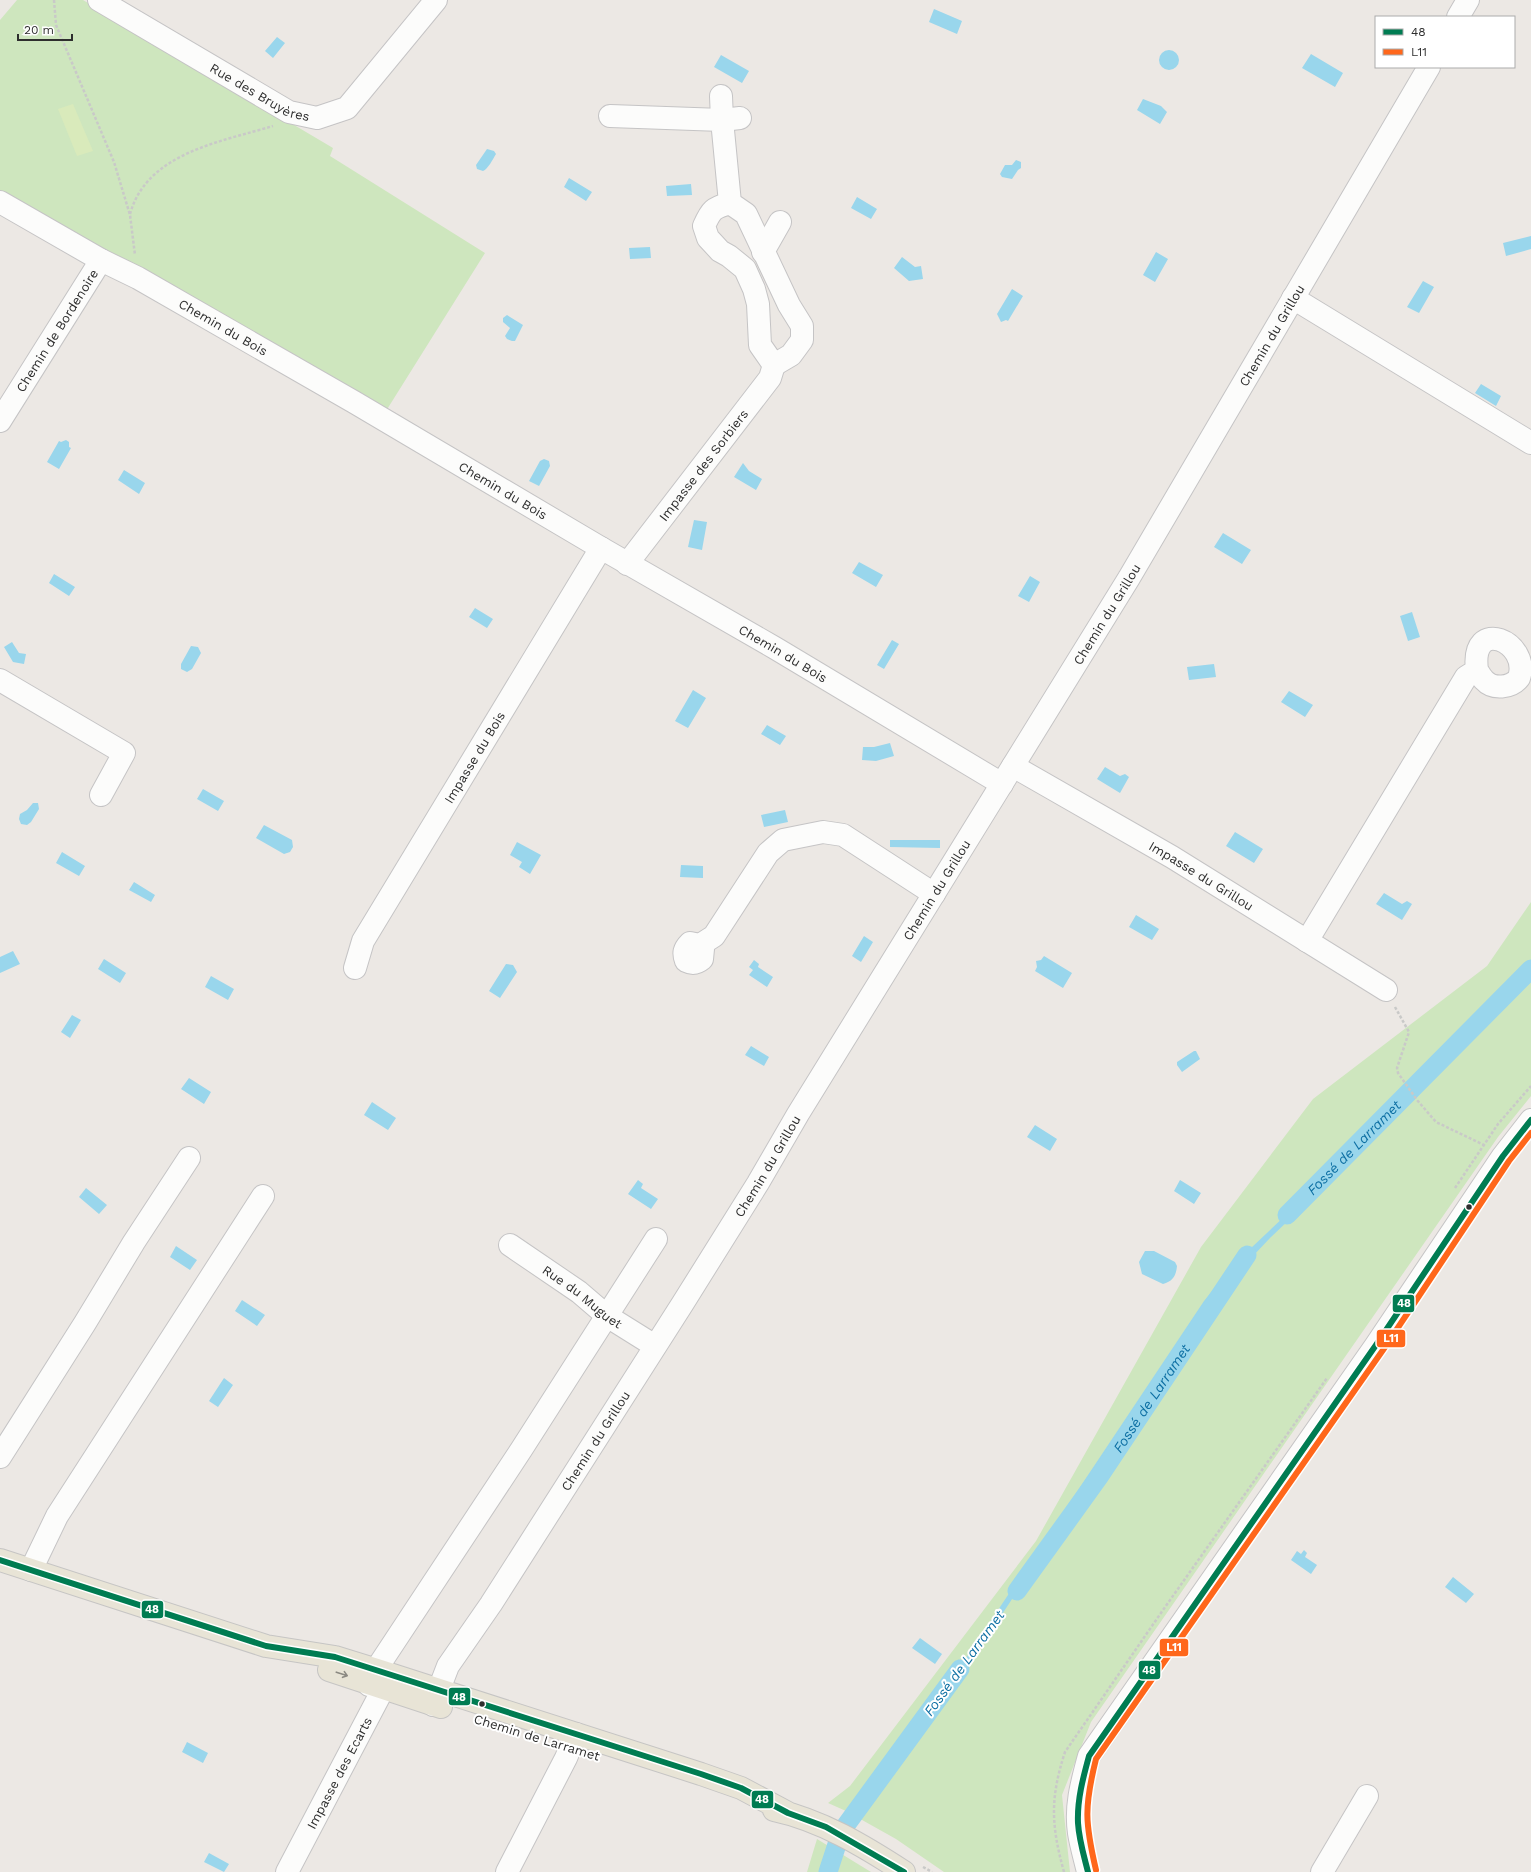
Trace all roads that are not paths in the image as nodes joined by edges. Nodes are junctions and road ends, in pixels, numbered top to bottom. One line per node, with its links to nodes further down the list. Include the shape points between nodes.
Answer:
1 (99, 0): 2 (street, Rue des Bruyères, via 289,112 317,118 347,108)
2 (436, 0)
3 (1468, 0): 4 (street)
4 (1459, 16)
5 (1428, 68): 14 (street, Chemin du Grillou)
6 (721, 96): 8 (street)
7 (610, 116): 8 (street)
8 (731, 119): 10 (street)
9 (0, 202): 13 (street, Chemin du Bois)
10 (730, 203): 12 (street, via 746,214); 15 (street, via 716,207 704,226 708,238 720,251 745,269 758,304 760,345)
11 (780, 222): 12 (street)
12 (763, 252): 15 (street, via 802,326 802,340 791,355)
13 (101, 260): 16 (street, Chemin de Bordenoire); 18 (street, Chemin du Bois, via 138,278 361,406)
14 (1293, 298): 17 (street); 22 (street, Chemin du Grillou, via 1129,578)
15 (774, 365): 19 (street, Impasse des Sorbiers, via 770,378)
16 (0, 421)
17 (1531, 443)
18 (600, 548): 19 (street, Chemin du Bois); 27 (street, Impasse du Bois, via 363,941)
19 (627, 564): 22 (street, Chemin du Bois)
20 (1477, 670): 25 (street, via 1466,678)
21 (0, 680): 23 (street, via 124,753)
22 (1007, 776): 24 (street, Chemin du Grillou); 25 (street, Impasse du Grillou, via 1172,857)
23 (101, 795)
24 (934, 894): 26 (street, via 843,835 823,832 783,840 768,852 714,936); 35 (street, Chemin du Grillou)
25 (1307, 941): 28 (street, Impasse du Grillou)
26 (700, 945)
27 (355, 968)
28 (1386, 990)
29 (1531, 1120): 46 (street, via 1503,1156 1376,1345 1089,1756 1080,1790 1078,1814 1079,1833)
30 (190, 1158): 36 (street, via 134,1242)
31 (263, 1196): 38 (street, via 57,1516)
32 (656, 1239): 34 (street, Impasse des Ecarts)
33 (510, 1245): 34 (street, Rue du Muguet, via 579,1292)
34 (607, 1316): 35 (street, Rue du Muguet); 39 (street, Impasse des Ecarts)
35 (655, 1346): 40 (street, Chemin du Grillou, via 448,1666)
36 (0, 1458)
37 (0, 1560): 38 (main road, Chemin de Larramet)
38 (31, 1570): 39 (main road, Chemin de Larramet, via 266,1646 292,1659)
39 (379, 1679): 40 (main road, Chemin de Larramet); 43 (street, Impasse des Ecarts)
40 (436, 1698): 41 (main road, Chemin de Larramet)
41 (574, 1740): 44 (street); 45 (main road, Chemin de Larramet, via 738,1802 788,1813 834,1832)
42 (1367, 1796): 47 (street)
43 (288, 1872)
44 (507, 1872)
45 (904, 1872)
46 (1088, 1872)
47 (1322, 1872)

